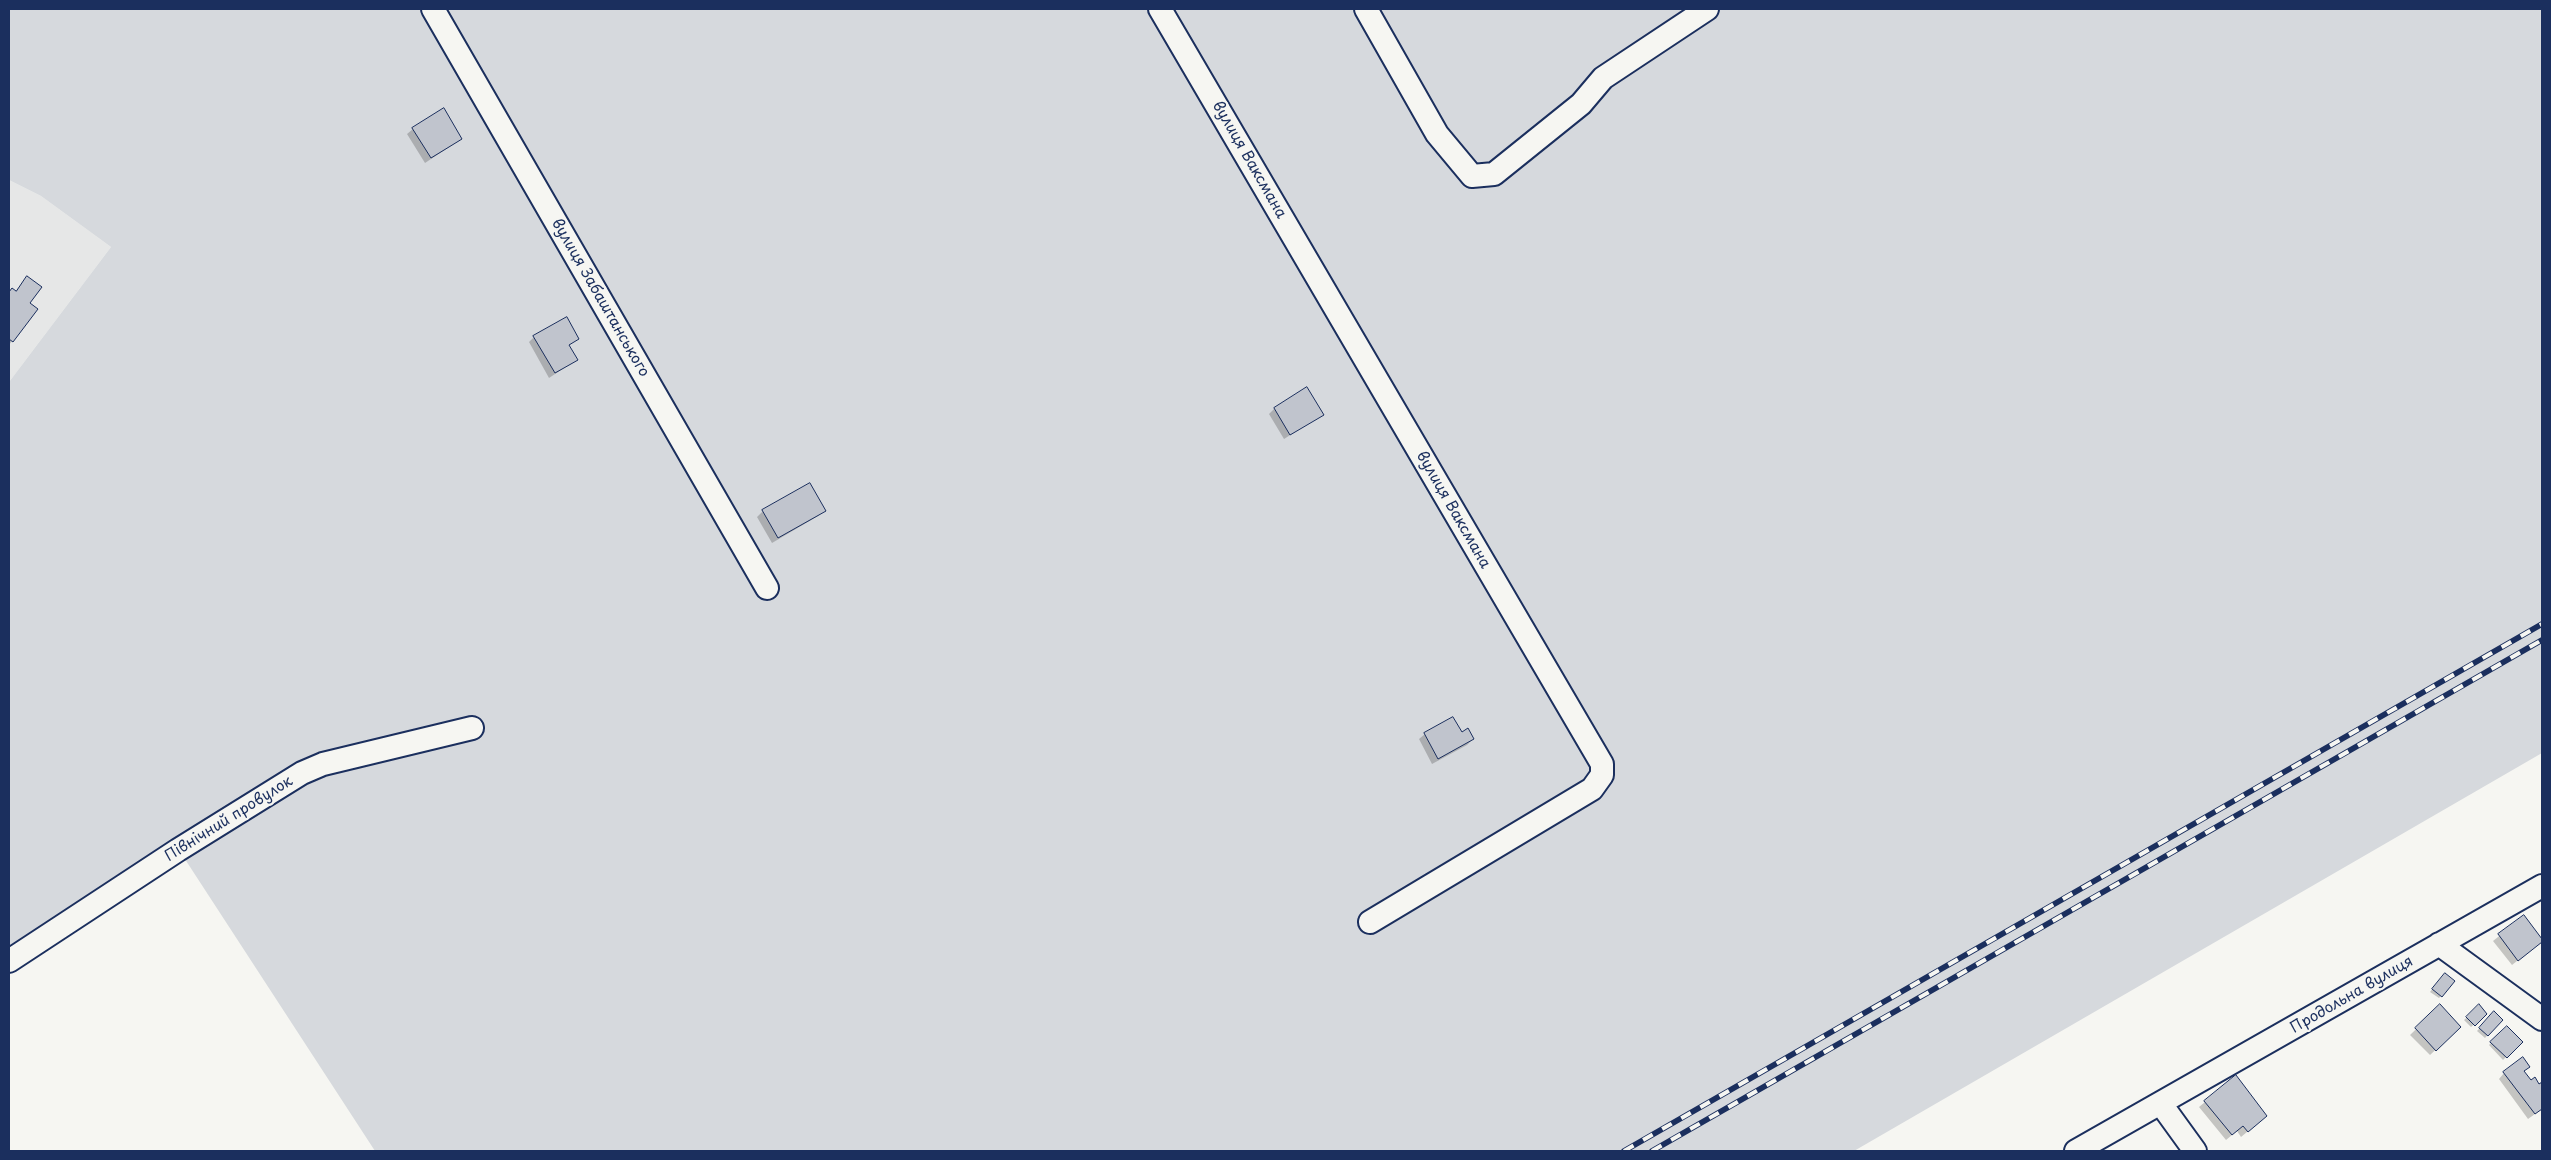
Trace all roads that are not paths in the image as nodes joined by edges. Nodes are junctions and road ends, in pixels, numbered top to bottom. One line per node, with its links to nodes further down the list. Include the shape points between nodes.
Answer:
1 (433, 9): 5 (street, вулиця Забаштанського)
2 (1160, 9): 8 (street, вулиця Ваксмана, via 1602,764 1602,775 1592,789)
3 (1366, 9): 4 (street, via 1437,134 1472,176 1494,174 1581,104 1603,78)
4 (1707, 9)
5 (767, 588)
6 (472, 728): 10 (street, Північний провулок, via 323,764 302,773)
7 (2542, 886): 9 (street, Продольна вулиця)
8 (1370, 922)
9 (2439, 944): 11 (street); 12 (street, Продольна вулиця)
10 (9, 961)
11 (2542, 1019)
12 (2161, 1104): 13 (street, Продольна вулиця); 14 (street)
13 (2076, 1151)
14 (2195, 1151)

